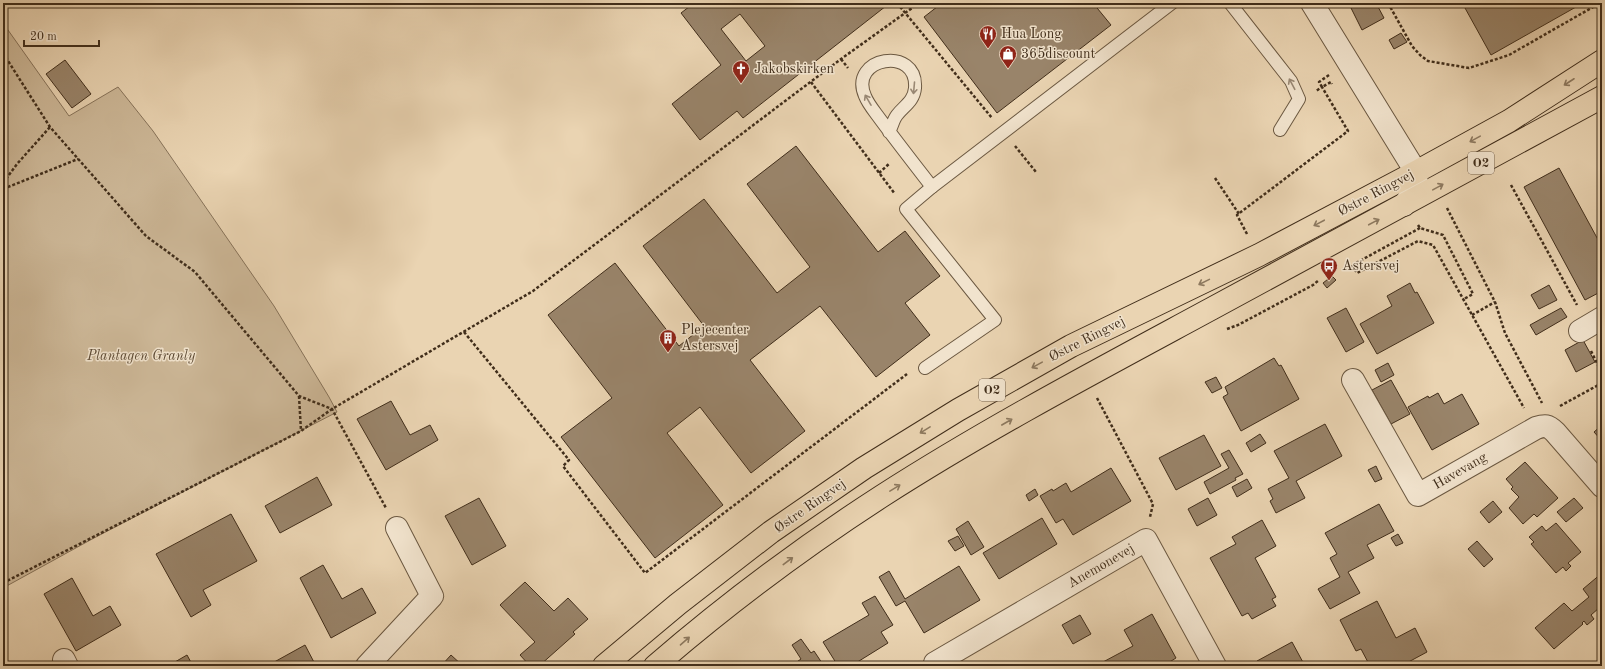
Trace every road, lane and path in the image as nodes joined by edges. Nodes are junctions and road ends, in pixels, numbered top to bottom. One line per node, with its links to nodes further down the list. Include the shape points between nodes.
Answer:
1 (897, 3): 9 (path)
2 (919, 3): 9 (path)
3 (1172, 3): 8 (lane)
4 (1230, 3): 14 (lane, one-way to 4, via 1291,81)
5 (1312, 3): 21 (street)
6 (1388, 3): 7 (path, via 1420,55 1428,61 1469,68 1509,55)
7 (1600, 3)
8 (1157, 7): 18 (lane)
9 (906, 13): 12 (path); 18 (path)
10 (3, 53): 15 (path)
11 (1602, 61): 21 (main road, Østre Ringvej / O2, one-way to 21, via 1509,121)
12 (812, 82): 29 (path); 40 (path, via 533,291)
13 (1602, 97): 27 (main road, Østre Ringvej / O2, one-way to 13)
14 (1299, 99): 16 (lane); 30 (path, via 1322,87 1348,131)
15 (50, 127): 19 (path); 23 (path)
16 (1280, 130)
17 (889, 132): 17 (lane, one-way to 17, via 865,96 863,88 867,71 880,61 889,60 905,65 911,72 915,88 913,96 896,116); 25 (lane)
18 (1004, 132): 20 (path); 25 (lane)
19 (78, 159): 26 (path); 45 (path, via 146,236 195,272)
20 (1036, 172)
21 (1416, 172): 27 (street, via 1417,182); 33 (main road, Østre Ringvej / O2, one-way to 33)
22 (1215, 178): 30 (path)
23 (3, 183)
24 (1511, 185): 39 (path)
25 (932, 187): 29 (lane)
26 (3, 189)
27 (1404, 206): 55 (main road, Østre Ringvej / O2, one-way to 27, via 791,558 882,496 1087,376)
28 (1446, 207): 37 (path)
29 (906, 209): 41 (lane, via 995,320)
30 (1239, 214): 33 (path, via 1237,215)
31 (1418, 224): 32 (path)
32 (1420, 228): 34 (path); 36 (path, via 1443,235 1473,294)
33 (1259, 255): 54 (main road, Østre Ringvej / O2, one-way to 54, via 1071,346 958,410 864,468 765,537 678,604)
34 (1356, 263)
35 (1352, 265): 36 (path, via 1357,274 1418,241 1434,245)
36 (1464, 300): 38 (path)
37 (1496, 302): 38 (path); 47 (path, via 1505,333 1542,405)
38 (1472, 315): 47 (path, via 1528,415)
39 (1591, 325)
40 (464, 332): 41 (path, via 569,460 563,466 645,573 910,372); 46 (path)
41 (925, 368)
42 (1353, 380): 47 (street, Havevang, via 1418,495)
43 (1602, 383): 47 (path, via 1559,406)
44 (1094, 393): 51 (path, via 1152,504)
45 (299, 396): 46 (path); 48 (path)
46 (332, 410): 48 (path); 50 (path)
47 (1543, 425): 49 (street, via 1550,426)
48 (301, 431): 52 (path)
49 (1602, 486)
50 (397, 528): 53 (street, via 432,596)
51 (1146, 540): 56 (street, Anemonevej, via 935,663); 57 (street, Anemonevej)
52 (3, 582)
53 (367, 666)
54 (604, 666)
55 (655, 666)
56 (937, 666)
57 (1215, 666)

